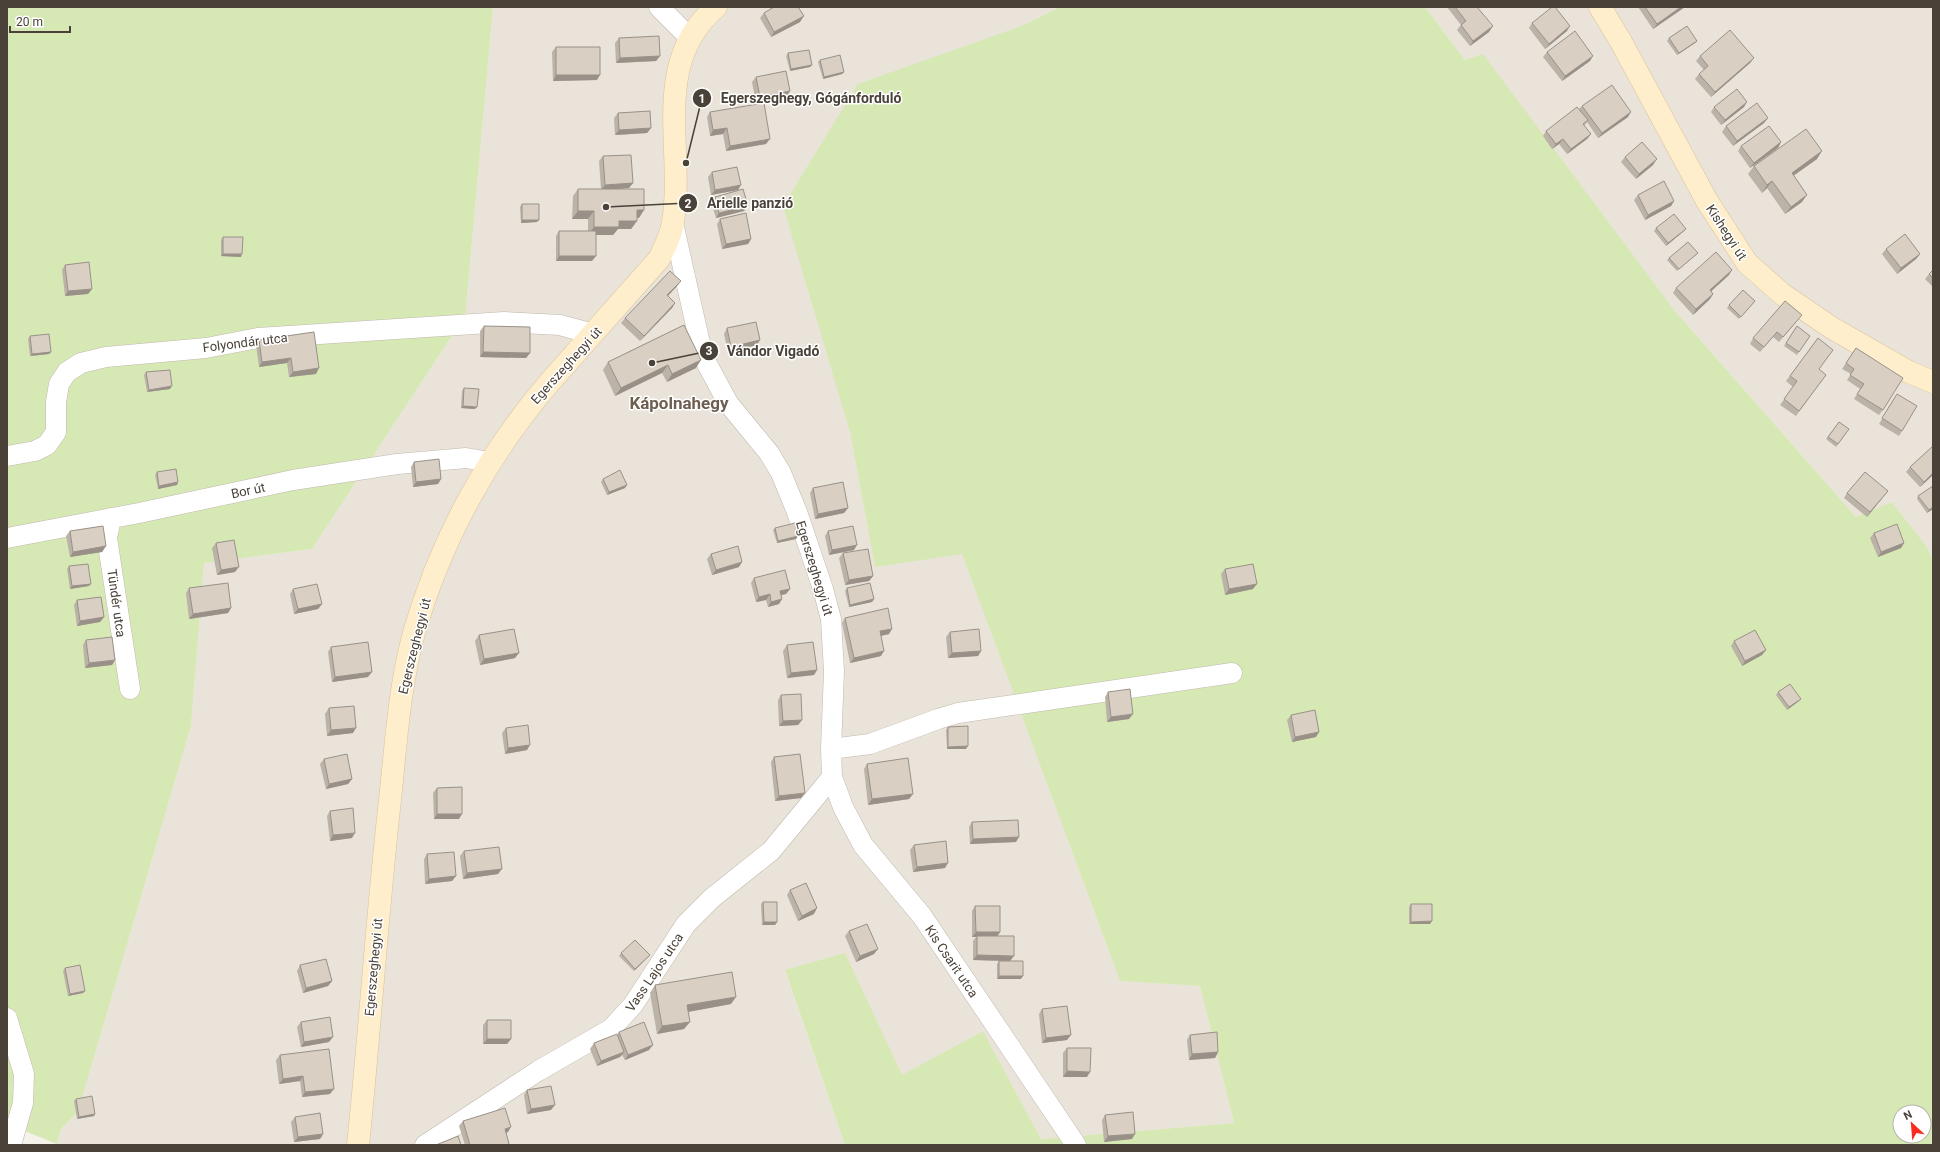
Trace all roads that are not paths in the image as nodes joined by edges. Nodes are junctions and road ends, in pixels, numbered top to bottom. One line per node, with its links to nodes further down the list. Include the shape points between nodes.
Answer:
1 (659, 7): 4 (street)
2 (716, 7): 4 (street, Egerszeghegyi út)
3 (1600, 7): 7 (street, Kishegyi út, via 1707,201 1748,263 1782,294 1832,328 1909,372)
4 (690, 38): 5 (street, Egerszeghegyi út, via 677,72 674,99)
5 (673, 223): 6 (street, Egerszeghegyi út, via 659,259); 14 (street, Egerszeghegyi út, via 698,339 707,364 728,403 769,452 780,473 797,512 823,589 831,619 834,672)
6 (593, 334): 8 (street, Folyondár utca, via 560,325 504,322 258,338 206,348 106,357 81,363 66,372 59,384 56,432 47,445 35,451); 9 (street, Egerszeghegyi út, via 531,404)
7 (1933, 382)
8 (7, 456)
9 (490, 462): 10 (street, Bor út, via 466,458 397,464 293,480); 18 (street, Egerszeghegyi út, via 472,492 428,591 414,634 402,690 376,927)
10 (111, 518): 11 (street, Bor út); 13 (street, Tündér utca, via 107,538)
11 (7, 538)
12 (1232, 673): 14 (street, via 958,713 870,744)
13 (130, 689)
14 (831, 749): 15 (street, Egerszeghegyi út)
15 (832, 776): 19 (street, Vass Lajos utca, via 771,851 712,898 686,924 633,1005 611,1029 538,1071); 20 (street, Kis Csarit utca, via 843,807 862,845 922,916)
16 (7, 1018): 17 (street, via 24,1074 23,1102)
17 (11, 1145)
18 (358, 1145)
19 (425, 1145)
20 (1076, 1145)

